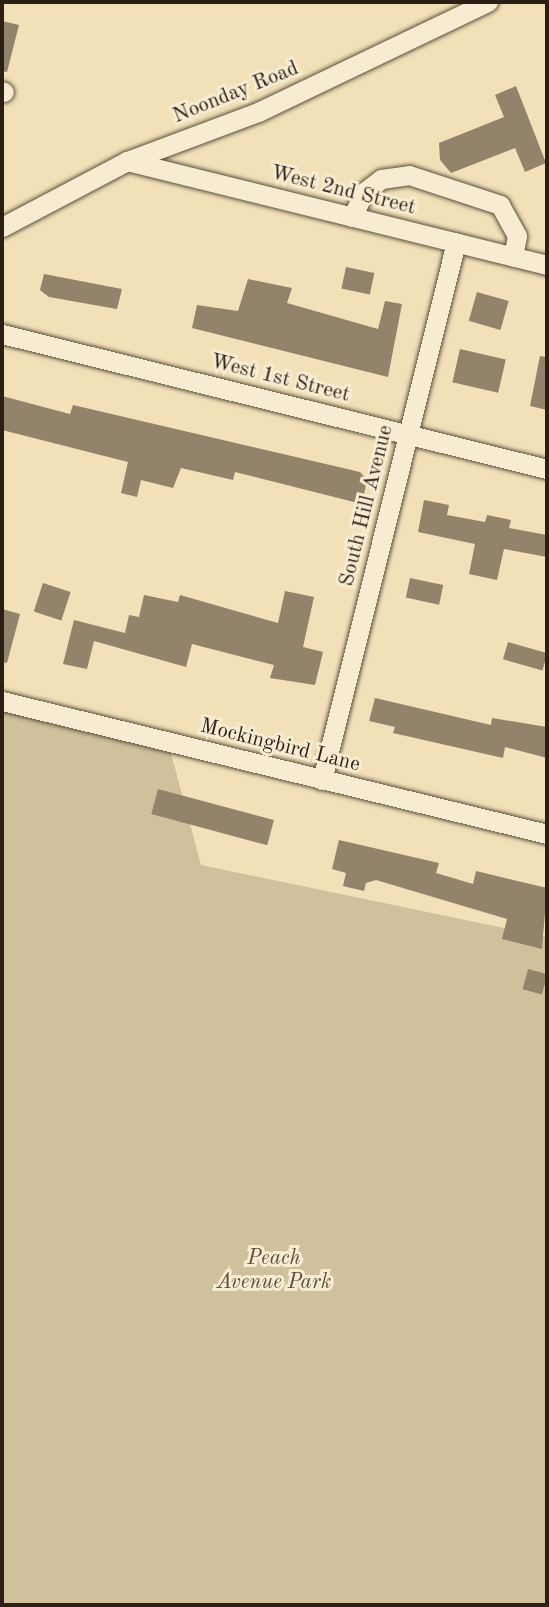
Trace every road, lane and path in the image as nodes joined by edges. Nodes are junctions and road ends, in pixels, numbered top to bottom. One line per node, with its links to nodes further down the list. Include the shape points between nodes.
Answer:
1 (488, 2): 2 (street, Noonday Road, via 258,112)
2 (127, 161): 3 (street, West 2nd Street); 4 (street, Noonday Road)
3 (352, 217): 5 (street, West 2nd Street); 6 (street, via 364,192 381,179 409,175 500,205 513,217 517,236)
4 (2, 227)
5 (456, 242): 6 (street, West 2nd Street); 9 (street, South Hill Avenue)
6 (513, 257): 7 (street, West 2nd Street)
7 (547, 265)
8 (2, 334): 9 (street, West 1st Street)
9 (408, 434): 10 (street, West 1st Street); 12 (street, South Hill Avenue)
10 (547, 469)
11 (2, 701): 12 (street, Mockingbird Lane)
12 (322, 780): 13 (street, Mockingbird Lane)
13 (547, 834)

